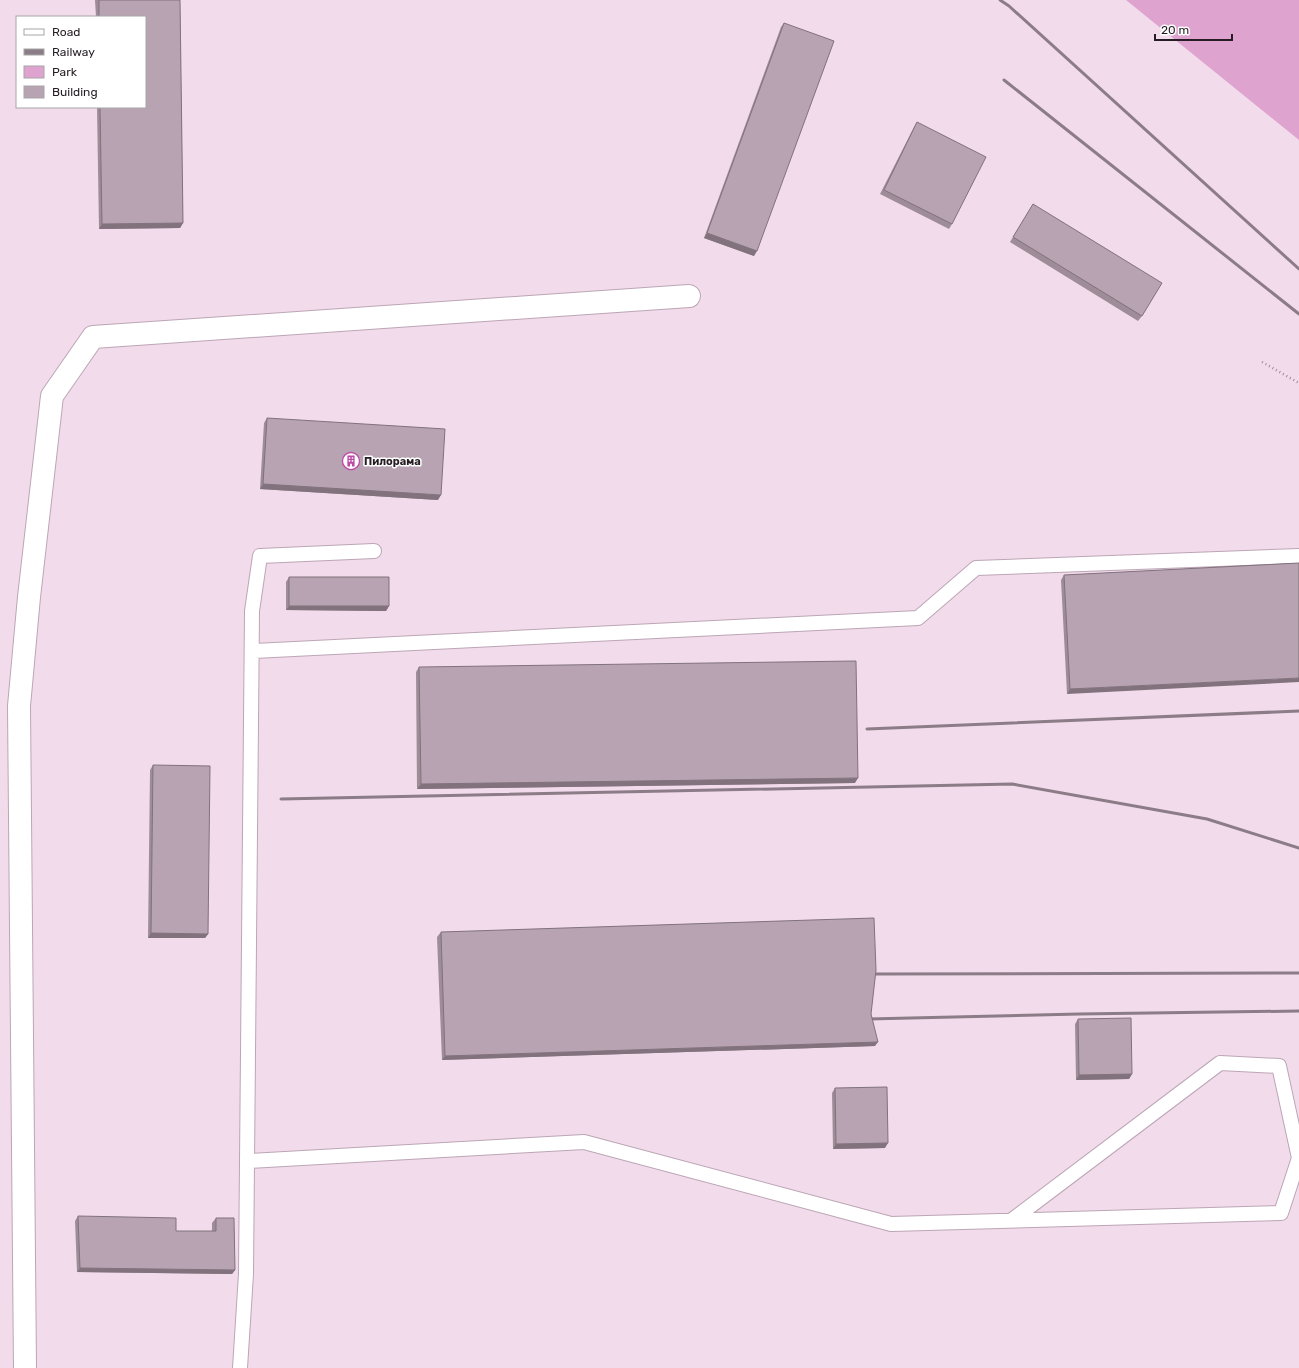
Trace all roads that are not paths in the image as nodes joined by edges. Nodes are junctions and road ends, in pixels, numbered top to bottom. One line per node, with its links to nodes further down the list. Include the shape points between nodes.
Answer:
1 (689, 296): 7 (street, via 93,337 52,396 20,706)
2 (374, 551): 4 (lane, via 260,556 252,611)
3 (1299, 556): 4 (lane, via 976,568 918,618)
4 (252, 651): 5 (lane)
5 (248, 1161): 6 (lane, via 584,1142 891,1224); 8 (lane, via 246,1274)
6 (1012, 1220): 6 (lane, via 1281,1213 1299,1158 1279,1066 1220,1063)
7 (25, 1368)
8 (240, 1368)

